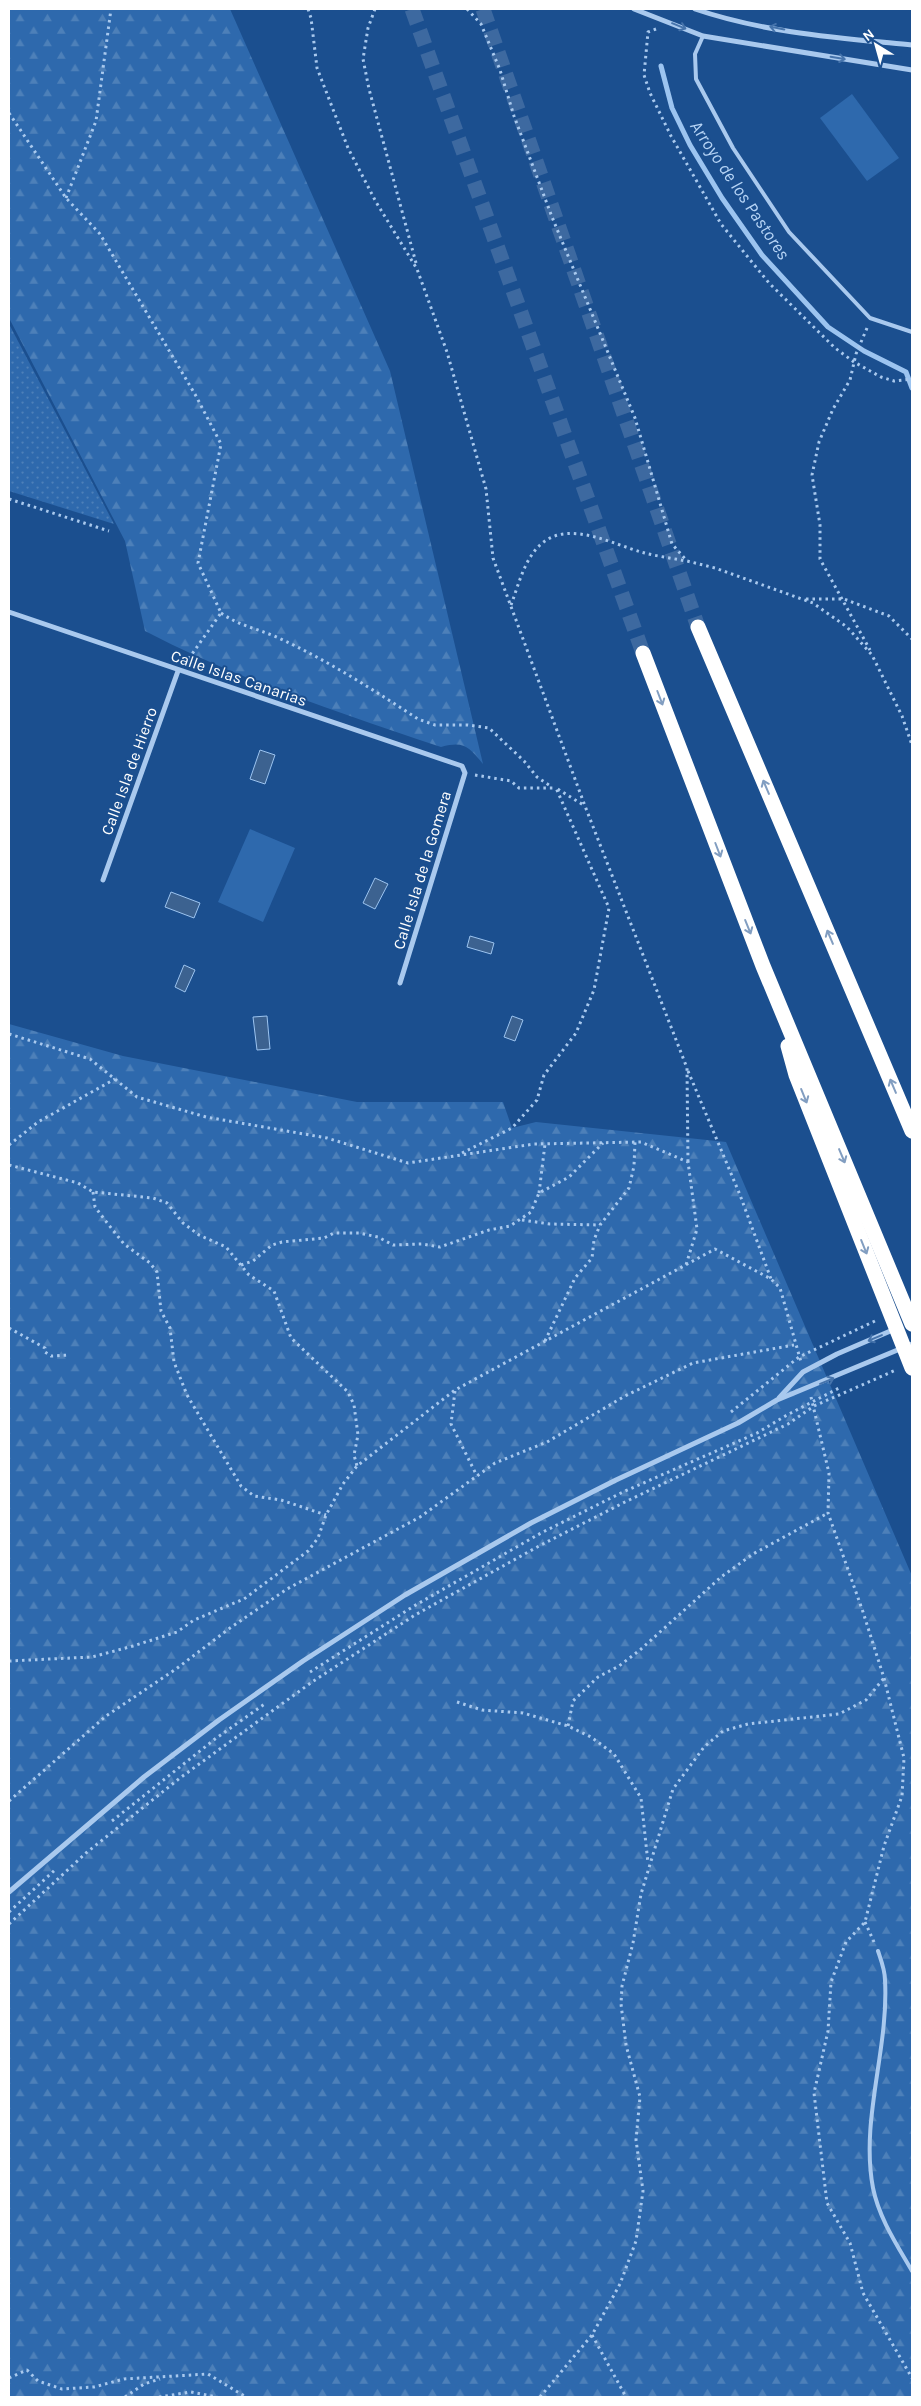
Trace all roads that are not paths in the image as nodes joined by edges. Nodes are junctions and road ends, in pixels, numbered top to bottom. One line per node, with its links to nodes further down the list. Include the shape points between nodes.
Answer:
1 (634, 9): 3 (street, one-way to 3)
2 (695, 9): 4 (street, one-way to 2, via 805,34)
3 (703, 36): 5 (street, one-way to 5); 6 (lane, via 696,54 696,79 733,148 790,232 870,318)
4 (912, 45)
5 (912, 70)
6 (912, 332)
7 (9, 612): 10 (street, Calle Islas Canarias)
8 (698, 628): 15 (highway, one-way to 8)
9 (643, 653): 13 (highway, one-way to 13)
10 (178, 671): 11 (street, Calle Islas Canarias); 12 (street, Calle Isla de Hierro)
11 (462, 766): 14 (street, Calle Isla de la Gomera, via 465,773)
12 (104, 880)
13 (763, 966): 16 (highway, one-way to 16); 18 (highway, one-way to 18, via 796,1075)
14 (400, 983)
15 (912, 1131)
16 (912, 1323): 19 (street, one-way to 19, via 803,1372)
17 (912, 1344): 19 (street, one-way to 17)
18 (908, 1367)
19 (777, 1400): 20 (street, via 738,1423 531,1523 404,1595 219,1720 144,1777)
20 (9, 1892)
21 (878, 1951): 22 (lane, via 885,1978 885,2030 874,2093 870,2156 873,2189 888,2229)
22 (912, 2270)

